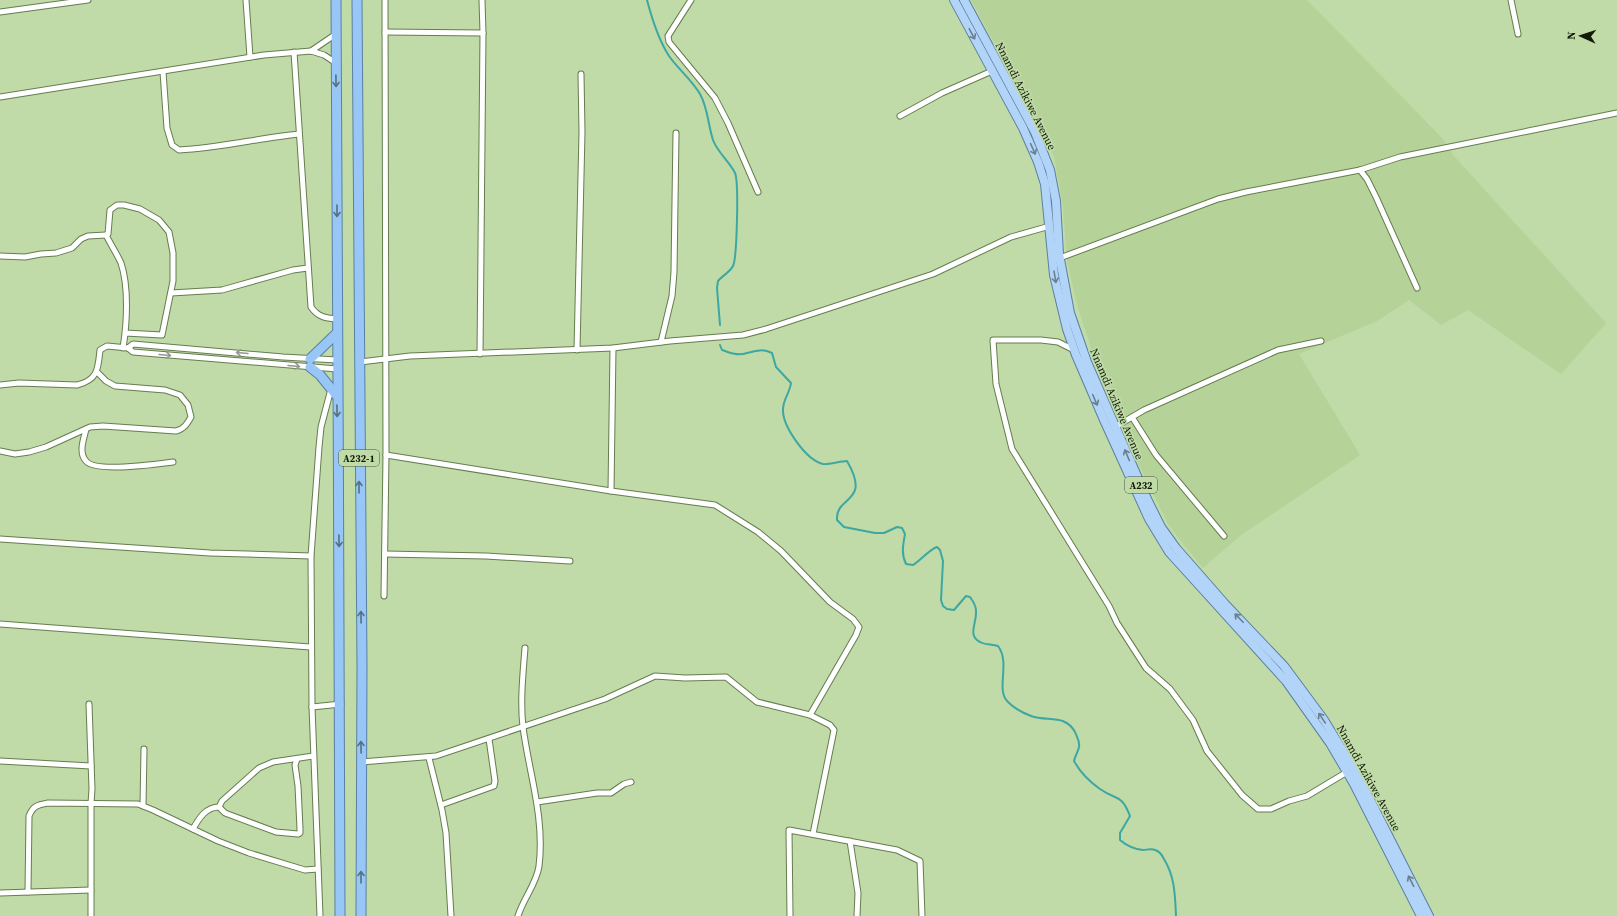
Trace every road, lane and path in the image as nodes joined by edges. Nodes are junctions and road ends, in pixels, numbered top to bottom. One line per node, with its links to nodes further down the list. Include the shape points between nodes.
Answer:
1 (82, 0): 2 (street); 12 (street)
2 (88, 0)
3 (246, 0): 19 (street)
4 (336, 0): 15 (highway, A232-1)
5 (357, 0): 49 (highway, A232-1)
6 (385, 0): 13 (street)
7 (482, 0): 14 (street)
8 (691, 0): 30 (street, via 668,36 669,42 715,98)
9 (954, 0): 21 (main road, Nnamdi Azikiwe Avenue / A232, one-way to 21)
10 (964, 0): 34 (main road, Nnamdi Azikiwe Avenue / A232, via 1035,132 1050,170 1056,201)
11 (1511, 0): 16 (street)
12 (0, 12)
13 (385, 32): 14 (street); 48 (street)
14 (483, 33): 47 (street)
15 (336, 34): 17 (street); 20 (highway, A232-1)
16 (1518, 34)
17 (311, 51): 18 (street); 20 (street, via 324,55)
18 (294, 52): 19 (street); 28 (street)
19 (250, 57): 22 (street)
20 (336, 63): 38 (highway, A232-1, one-way to 38)
21 (992, 71): 26 (street, via 942,93); 31 (main road, Nnamdi Azikiwe Avenue / A232, one-way to 31, via 1024,128 1038,162 1045,184)
22 (163, 72): 24 (street); 28 (street, via 167,128 172,145 179,150)
23 (581, 74): 45 (street)
24 (0, 97)
25 (1617, 113): 29 (street, via 1400,157)
26 (900, 116)
27 (676, 133): 42 (street, via 674,272 672,296)
28 (299, 134): 35 (street)
29 (1360, 170): 34 (street, via 1218,199); 36 (street, via 1376,197)
30 (758, 192)
31 (1050, 226): 34 (main road, Nnamdi Azikiwe Avenue / A232); 42 (street, via 1011,237 933,274 766,329 743,335)
32 (106, 236): 33 (street, via 88,236 72,248 56,253 25,257); 37 (street, via 110,210 117,205 140,209 159,220 169,232 173,253); 40 (street, via 123,273)
33 (0, 256)
34 (1056, 260): 46 (main road, Nnamdi Azikiwe Avenue / A232, one-way to 46, via 1063,313); 57 (main road, Nnamdi Azikiwe Avenue / A232, via 1076,334)
35 (308, 268): 37 (street, via 222,290); 38 (street, via 311,307 316,314 324,318)
36 (1417, 288)
37 (171, 293): 40 (street, via 162,335)
38 (337, 319): 39 (highway, A232-1)
39 (337, 332): 50 (highway); 51 (highway, A232-1)
40 (126, 333): 43 (street)
41 (1321, 341): 56 (street, via 1278,350)
42 (661, 342): 44 (street)
43 (125, 348): 50 (street, one-way to 50, via 133,352); 50 (street, one-way to 43, via 133,344); 52 (street, via 102,348)
44 (614, 348): 45 (street); 62 (street)
45 (577, 350): 47 (street)
46 (1074, 350): 85 (main road, Nnamdi Azikiwe Avenue / A232, one-way to 85, via 1140,502 1162,540 1188,574 1286,681 1330,743); 85 (street, via 1058,342 993,340 996,384 1012,448 1109,606 1121,630 1146,668 1170,689 1193,720 1207,751 1242,795 1258,809 1271,809 1308,796)
47 (480, 354): 48 (street)
48 (386, 359): 49 (street); 60 (street)
49 (360, 362): 83 (highway, A232-1, one-way to 49)
50 (310, 363): 51 (street); 51 (street); 54 (highway)
51 (337, 364): 55 (highway, A232-1)
52 (97, 372): 53 (street, via 92,379 77,386 19,383); 58 (street, via 115,386 165,390 180,395 188,405 191,417 182,430 176,431 103,426)
53 (0, 385)
54 (331, 388): 55 (highway); 66 (street, via 321,427)
55 (337, 396): 73 (highway, A232-1, one-way to 73)
56 (1132, 417): 57 (street); 63 (street, via 1156,455)
57 (1115, 426): 110 (main road, Nnamdi Azikiwe Avenue / A232, one-way to 57, via 1357,774 1324,720 1284,666 1167,536 1148,501)
58 (86, 429): 59 (street, via 29,452 15,454); 61 (street, via 82,448 83,456 90,465 140,467)
59 (0, 451)
60 (386, 455): 62 (street); 65 (street)
61 (173, 462)
62 (611, 492): 75 (street, via 715,505 758,532 781,551 830,602 854,619 859,627 856,635)
63 (1224, 536)
64 (0, 539): 66 (street, via 210,553)
65 (385, 554): 67 (street); 68 (street)
66 (311, 556): 70 (street)
67 (570, 561)
68 (384, 596)
69 (0, 624): 70 (street)
70 (310, 647): 74 (street)
71 (525, 648): 76 (street)
72 (89, 704): 84 (street)
73 (341, 704): 74 (street); 102 (highway, A232-1)
74 (312, 707): 79 (street)
75 (810, 715): 76 (street, via 757,702 726,677 655,676 605,699); 93 (street, via 830,725 834,730)
76 (524, 727): 77 (street); 87 (street)
77 (489, 739): 80 (street); 89 (street, via 494,786)
78 (144, 749): 90 (street)
79 (314, 756): 81 (street); 95 (street)
80 (429, 758): 83 (street); 89 (street)
81 (297, 759): 91 (street, via 273,762 259,768 222,801); 91 (street, via 295,765 300,833 276,832 225,813)
82 (0, 761): 84 (street)
83 (361, 762): 103 (highway, A232-1, one-way to 83)
84 (91, 766): 88 (street)
85 (1347, 772): 109 (main road, Nnamdi Azikiwe Avenue / A232)
86 (631, 782): 87 (street, via 611,793)
87 (537, 802): 105 (street, via 540,825 539,867)
88 (91, 803): 90 (street); 96 (street); 97 (street, via 48,803 32,809 29,816)
89 (441, 805): 104 (street, via 446,833)
90 (143, 806): 92 (street)
91 (219, 807): 92 (street, via 210,809 198,820)
92 (193, 829): 95 (street, via 249,853 305,870)
93 (813, 834): 94 (street); 106 (street, via 789,830)
94 (850, 841): 99 (street, via 897,850 920,861); 107 (street, via 858,893)
95 (318, 869): 101 (street)
96 (91, 890): 97 (street); 100 (street)
97 (28, 892): 98 (street)
98 (0, 893)
99 (922, 915): 108 (street)
100 (91, 916)
101 (320, 916)
102 (340, 916)
103 (361, 916)
104 (451, 916)
105 (518, 916)
106 (790, 916)
107 (857, 916)
108 (929, 916)
109 (1420, 916)
110 (1429, 916)

